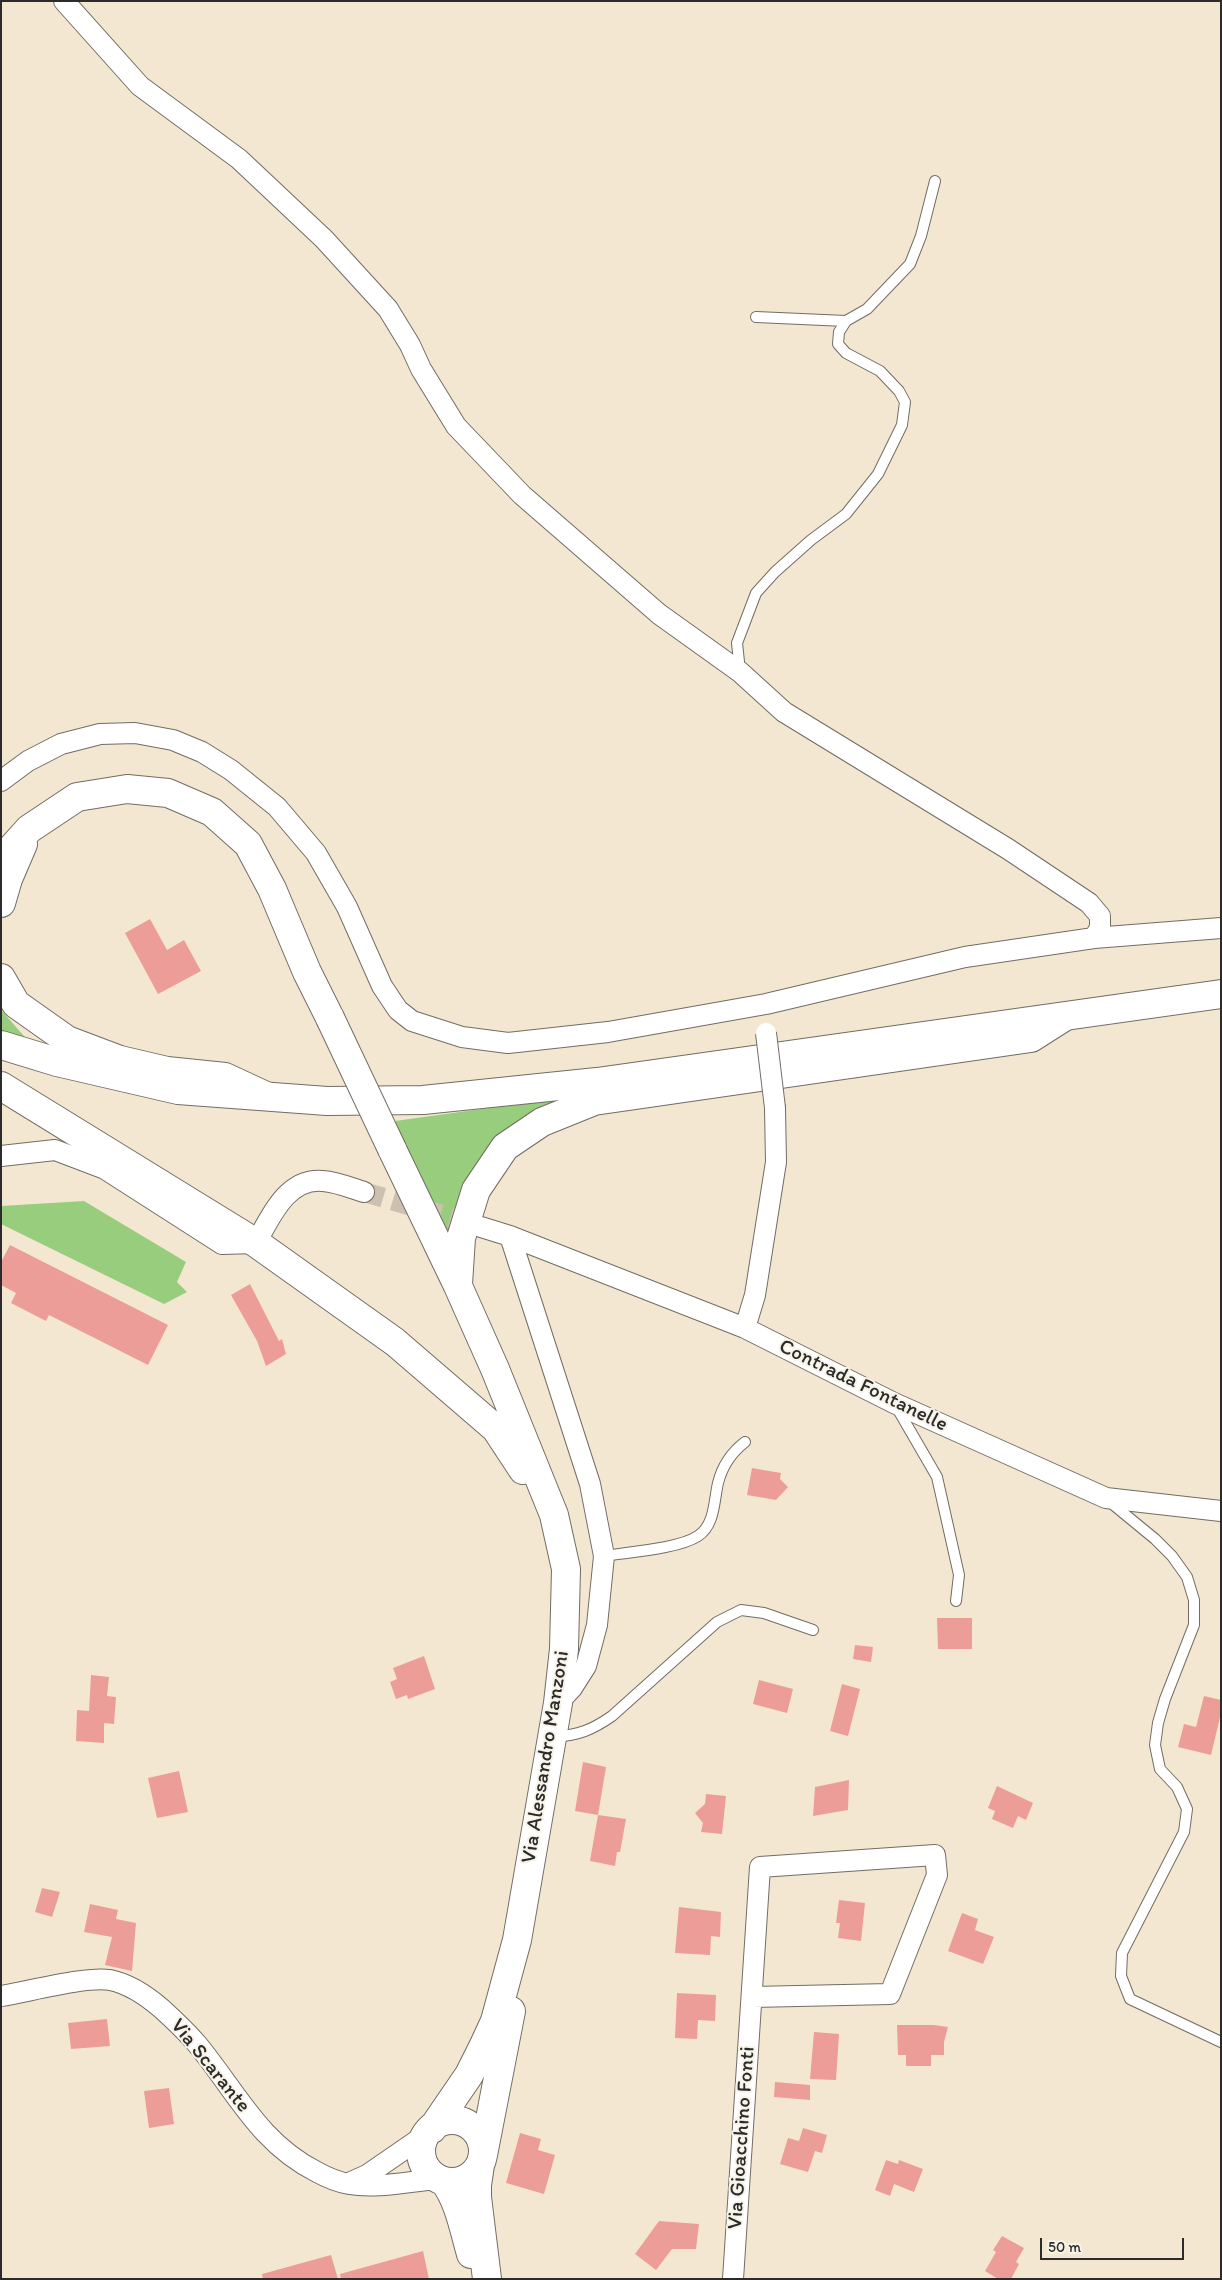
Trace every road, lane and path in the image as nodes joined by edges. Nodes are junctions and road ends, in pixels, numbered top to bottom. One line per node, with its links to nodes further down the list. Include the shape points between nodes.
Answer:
1 (64, 1): 5 (street, via 140,86 240,159 324,239 388,308 456,426 522,495 659,614)
2 (934, 181): 4 (lane, via 921,236 910,264 867,309)
3 (756, 316): 4 (lane)
4 (846, 320): 5 (lane, via 838,332 838,344 846,353 880,371 899,391 905,402 902,425 878,474 846,514 811,540 756,593 737,643)
5 (740, 672): 11 (street, via 784,712 1008,849 1089,904 1100,916 1100,928)
6 (1, 781): 14 (street, via 28,761 61,744 100,734 134,733 173,740 202,752 231,770 276,807 316,853 347,907 382,986 398,1010 412,1021 431,1028 462,1037 508,1042 608,1032)
7 (29, 829): 8 (main road); 9 (main road); 24 (main road, bridge, via 77,797 127,789 168,793 212,812 248,844)
8 (1, 860)
9 (1, 903)
10 (1221, 928): 11 (street)
11 (1094, 938): 14 (street, via 965,957)
12 (1, 978): 18 (main road, via 16,1004 67,1040 120,1060 167,1071 225,1077)
13 (1221, 994): 15 (main road)
14 (766, 1004): 25 (street, bridge, via 776,1162 755,1295)
15 (1064, 1017): 18 (main road, via 607,1081 423,1100 327,1101); 24 (main road, via 1031,1038 594,1101 542,1122 505,1147 476,1190 461,1238)
16 (1, 1045): 18 (main road, via 57,1062 178,1090)
17 (1, 1086): 23 (main road)
18 (267, 1096)
19 (1, 1156): 23 (street, via 55,1150 105,1170 222,1244)
20 (364, 1192): 23 (street, via 321,1180 298,1185 279,1202)
21 (481, 1227): 22 (street, Contrada Fontanelle)
22 (510, 1236): 25 (street, Contrada Fontanelle); 31 (street, via 590,1484)
23 (256, 1244): 30 (main road, via 395,1342 496,1429)
24 (458, 1286): 30 (main road)
25 (745, 1328): 26 (street, Contrada Fontanelle)
26 (894, 1403): 28 (street, Contrada Fontanelle); 32 (lane, via 937,1477 959,1575)
27 (744, 1442): 31 (lane, via 733,1450 718,1481 710,1521 699,1536 671,1545)
28 (1106, 1498): 29 (street, Contrada Fontanelle); 39 (lane, via 1172,1556 1187,1577 1194,1600 1194,1625 1165,1699 1155,1745 1160,1769 1177,1787 1188,1809 1184,1832 1122,1954 1121,1976 1130,1999)
29 (1221, 1511)
30 (554, 1515): 34 (main road, Via Alessandro Manzoni, via 566,1569 564,1649)
31 (604, 1556): 34 (street, via 597,1625 586,1666)
32 (956, 1601)
33 (813, 1630): 35 (lane, via 764,1613 741,1610 717,1622 612,1716 593,1729)
34 (558, 1703): 35 (main road, Via Alessandro Manzoni)
35 (553, 1738): 36 (main road, Via Alessandro Manzoni)
36 (517, 1940): 40 (main road, Via Alessandro Manzoni, via 495,2021 469,2075); 41 (main road, Via Alessandro Manzoni, via 513,2003)
37 (1, 1996): 43 (street, Via Scarante, via 109,1980 145,1994 197,2044 270,2140 305,2166)
38 (752, 1997): 38 (street, Via Gioacchino Fonti, via 760,1867 935,1855 937,1875 890,1994); 46 (street, Via Gioacchino Fonti)
39 (1221, 2042)
40 (430, 2131): 41 (main road, via 451,2121 471,2127 482,2144); 42 (main road, via 423,2141 423,2159 432,2174); 43 (street, via 367,2175)
41 (481, 2160): 42 (main road, via 474,2174 465,2180); 45 (main road, Via Alessandro Manzoni, via 476,2185)
42 (441, 2180): 43 (street, Via Scarante, via 371,2186); 44 (main road, via 448,2188 462,2222)
43 (347, 2184)
44 (479, 2279)
45 (486, 2279)
46 (733, 2279)

